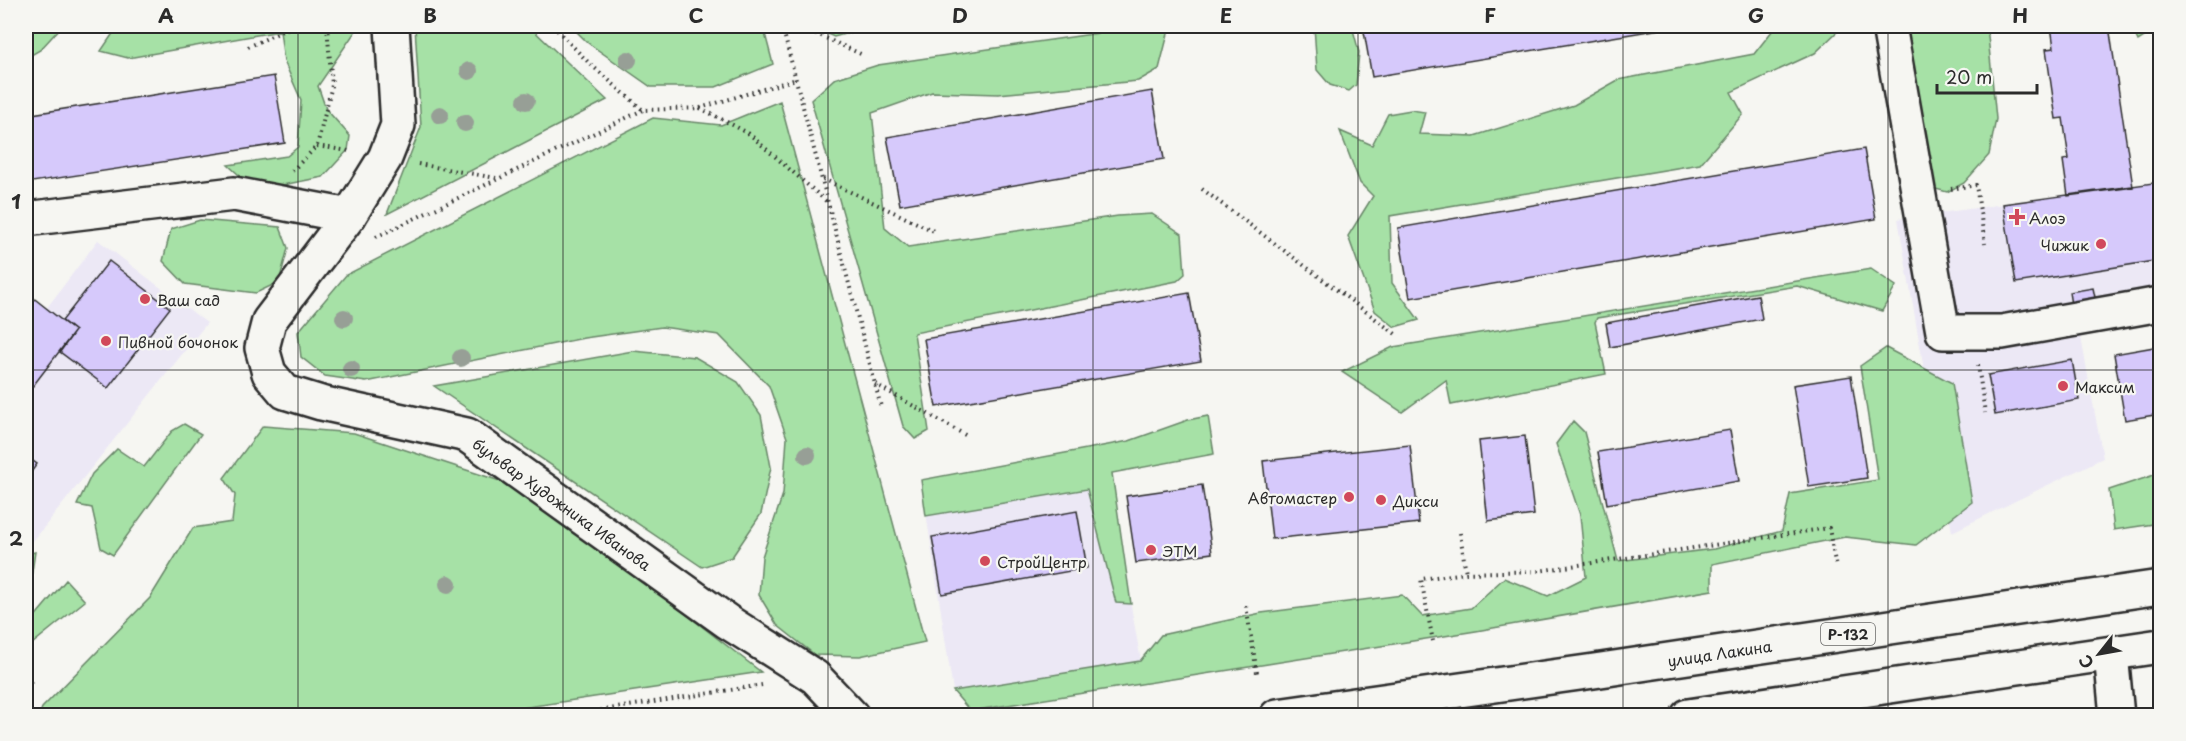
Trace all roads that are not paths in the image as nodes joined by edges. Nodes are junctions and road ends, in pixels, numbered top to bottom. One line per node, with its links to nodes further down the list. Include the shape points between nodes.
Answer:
1 (392, 26): 3 (main road, бульвар Художника Иванова, via 398,125 385,158)
2 (1889, 26): 5 (main road, via 1942,332 2002,332)
3 (349, 216): 4 (main road, via 234,194); 9 (main road, бульвар Художника Иванова, via 269,321 262,348 269,373 285,392 467,435 728,622 816,677)
4 (26, 219)
5 (2160, 303)
6 (2160, 587): 10 (main road, улица Лакина / Р-132)
7 (2160, 646): 8 (main road)
8 (2111, 654): 11 (main road); 12 (main road)
9 (852, 716)
10 (1277, 716)
11 (1688, 716)
12 (2116, 716)

